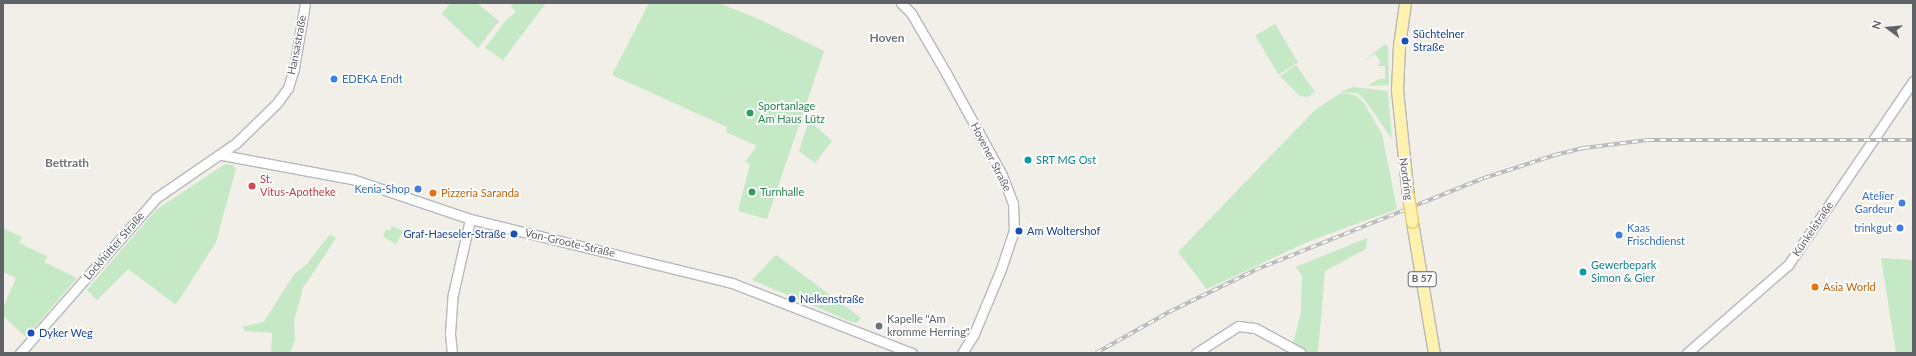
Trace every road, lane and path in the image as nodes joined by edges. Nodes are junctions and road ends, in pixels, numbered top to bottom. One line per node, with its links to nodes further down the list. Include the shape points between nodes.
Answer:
1 (305, 3): 5 (street, Hansastraße, via 296,63 288,88 261,121)
2 (901, 3): 7 (street, Hovener Straße, via 911,14 946,73 1002,175 1013,203 1014,230 1001,269)
3 (1405, 3): 13 (main road, Nordring / B 57, bridge, via 1399,45 1397,90 1408,196)
4 (1913, 81): 14 (street, Künkelstraße, via 1788,265)
5 (222, 155): 6 (street, Von-Groote-Straße, via 352,179); 8 (street, Lockhütter Straße, via 156,198)
6 (470, 219): 9 (street, via 453,294 450,333); 10 (street, Von-Groote-Straße, via 732,283)
7 (966, 351)
8 (20, 353)
9 (452, 353)
10 (912, 353)
11 (1196, 353): 12 (street, via 1238,326 1255,328)
12 (1301, 353)
13 (1434, 353)
14 (1687, 353)

